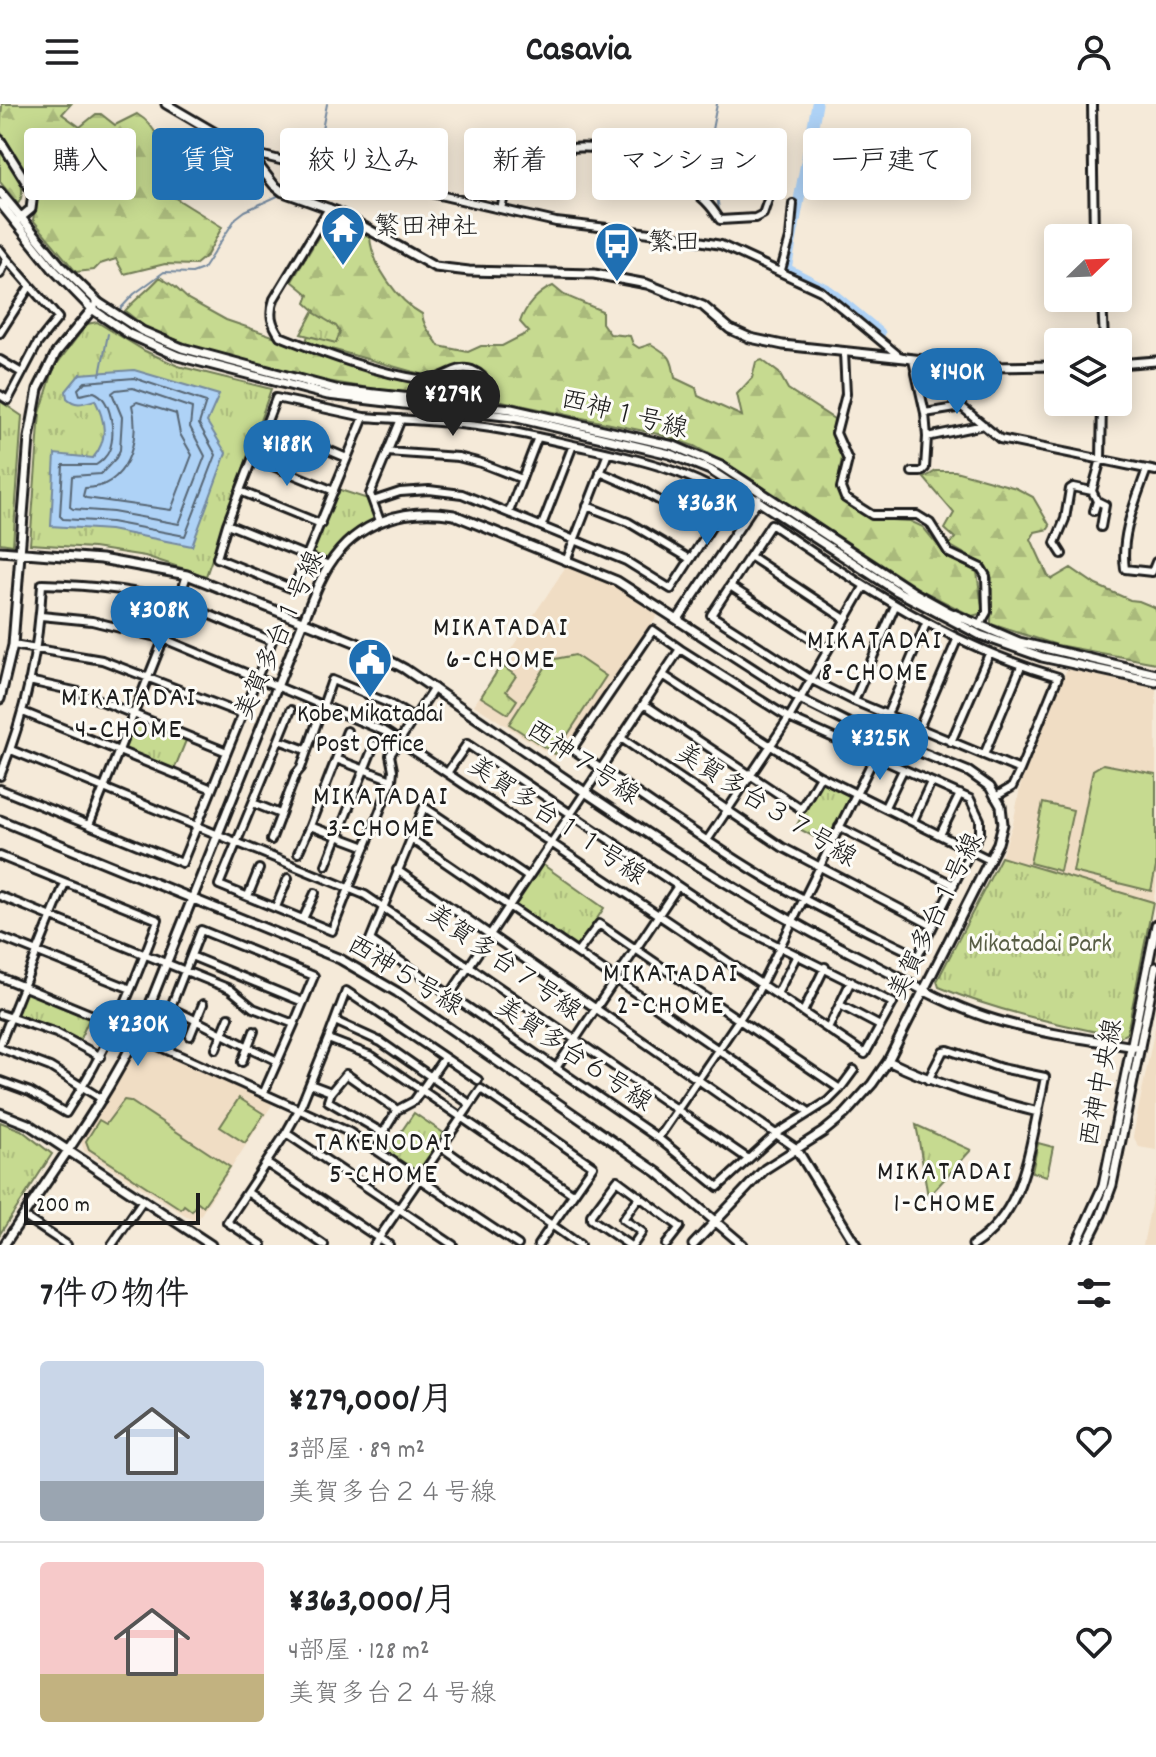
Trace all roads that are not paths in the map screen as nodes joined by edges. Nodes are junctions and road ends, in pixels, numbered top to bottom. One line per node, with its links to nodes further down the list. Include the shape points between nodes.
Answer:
1 (166, 104): 3 (street)
2 (1092, 104): 16 (street)
3 (207, 128)
4 (0, 140): 15 (street, via 33,193 31,209)
5 (592, 150): 14 (street, via 568,147 512,158)
6 (264, 156): 14 (street)
7 (264, 172): 13 (street, via 286,193)
8 (0, 192): 15 (street, 西神１号線)
9 (705, 200): 10 (street, via 720,220 755,218 763,214)
10 (768, 200)
11 (0, 203): 15 (street, 西神１号線)
12 (793, 204): 19 (street)
13 (329, 208): 25 (street, via 435,267 594,274 647,284 703,306 750,338); 33 (street, via 274,299 270,312 280,336 428,380 468,369 483,376)
14 (501, 209): 19 (street, via 721,245)
15 (18, 220): 22 (street, 西神１号線); 23 (street, 西神１号線, via 53,269)
16 (1094, 224)
17 (0, 250): 18 (street)
18 (7, 259): 20 (street); 21 (street)
19 (781, 270): 27 (street, via 821,291 899,356)
20 (0, 274)
21 (30, 286): 24 (street); 31 (street, via 58,318)
22 (99, 303): 23 (street); 33 (street, 西神１号線, via 142,331 182,348 339,390)
23 (92, 309): 58 (street, 西神１号線, via 129,334 178,356 328,395 513,417 670,454 710,470); 71 (street, via 56,353 38,389)
24 (0, 333)
25 (844, 352): 27 (street); 89 (street, via 846,394 836,433 848,460 841,488 845,498 872,515 917,515 930,523 949,553 981,568 987,612)
26 (0, 360): 31 (street)
27 (913, 360): 30 (street); 34 (street)
28 (1156, 361): 29 (street)
29 (1132, 363)
30 (1044, 366)
31 (22, 373): 32 (street, via 8,400)
32 (0, 395)
33 (489, 406): 56 (street, 西神１号線, via 674,446 721,466)
34 (925, 413): 39 (street, via 962,407); 41 (street)
35 (1102, 416): 47 (street)
36 (364, 417): 37 (street); 38 (street, via 276,398); 46 (street)
37 (401, 419): 40 (street); 43 (street)
38 (266, 424): 45 (street); 46 (street)
39 (984, 425): 41 (street); 47 (street, via 1000,439)
40 (538, 437): 42 (street); 52 (street)
41 (927, 437): 51 (street, via 925,468)
42 (573, 445): 44 (street); 66 (street)
43 (387, 452): 52 (street, via 458,457); 57 (street, via 370,494)
44 (608, 453): 50 (street); 68 (street, via 660,465 730,498)
45 (253, 458): 53 (street); 54 (street)
46 (347, 458): 54 (street)
47 (1101, 459): 48 (street); 55 (street)
48 (1147, 469): 49 (street); 77 (street, via 1125,542 1125,569 1152,572)
49 (1156, 471)
50 (600, 472): 60 (street); 68 (street)
51 (912, 472)
52 (522, 479): 62 (street)
53 (240, 491): 64 (street); 65 (street)
54 (334, 491): 65 (street)
55 (1092, 491): 59 (street); 72 (street, via 1070,489 1055,543)
56 (762, 494): 58 (street); 89 (street, 西神１号線, via 913,592)
57 (373, 501): 62 (street, via 429,490 462,494); 63 (street)
58 (756, 501): 85 (street); 104 (street, 西神１号線, via 897,591 980,635 1042,657)
59 (1097, 501): 61 (street); 67 (street, via 1105,505)
60 (587, 506): 69 (street); 76 (street, via 628,522)
61 (1094, 511)
62 (509, 512): 66 (street)
63 (380, 521): 75 (street, 美賀多台１号線, via 411,513 454,515); 78 (street, 美賀多台１号線, via 351,540)
64 (227, 524): 73 (street); 73 (street, via 217,558 293,589)
65 (321, 524): 73 (street)
66 (542, 525): 69 (street)
67 (1101, 527)
68 (709, 529): 76 (street)
69 (575, 538): 75 (street); 76 (street, via 671,589)
70 (0, 551): 71 (street, 西神７号線)
71 (21, 553): 79 (street, 西神７号線, via 101,559); 92 (street)
72 (1062, 554)
73 (307, 556): 78 (street)
74 (750, 556): 80 (street); 81 (street, via 771,524); 86 (street)
75 (567, 559): 85 (street, 美賀多台１号線, via 617,581)
76 (690, 559)
77 (1156, 562)
78 (329, 565): 87 (street, 美賀多台１号線)
79 (187, 575): 82 (street); 87 (street, 西神７号線)
80 (730, 586): 95 (street); 102 (street, via 711,615)
81 (864, 587): 83 (street); 86 (street)
82 (178, 603): 84 (street, via 108,588 42,584); 90 (street); 101 (street, via 272,641)
83 (895, 606): 88 (street); 109 (street)
84 (41, 616): 90 (street, 美賀多台１１号線, via 92,621); 93 (street)
85 (678, 619): 108 (street, 美賀多台１号線)
86 (845, 619): 95 (street)
87 (303, 622): 105 (street, 美賀多台１号線); 106 (street, 西神７号線, via 357,643)
88 (926, 624): 91 (street); 116 (street)
89 (979, 626): 98 (street, 西神１号線, via 1019,642)
90 (164, 639): 100 (street); 101 (street, 美賀多台１１号線)
91 (957, 640): 96 (street); 119 (street)
92 (13, 645): 93 (street); 107 (street)
93 (35, 649): 100 (street, via 102,660); 103 (street)
94 (680, 649): 99 (street); 118 (street); 135 (street, via 653,630 572,749)
95 (828, 650): 102 (street)
96 (989, 654): 97 (street); 124 (street)
97 (1021, 666): 132 (street); 138 (street, via 1058,677)
98 (1156, 674)
99 (663, 675): 111 (street); 126 (street)
100 (149, 677): 114 (street); 115 (street)
101 (257, 677): 105 (street, 美賀多台１１号線); 115 (street)
102 (812, 680): 108 (street); 109 (street)
103 (29, 681): 113 (street); 114 (street, via 79,692)
104 (1156, 682)
105 (279, 686): 110 (street, 美賀多台１１号線); 163 (street, 美賀多台１号線)
106 (434, 688): 117 (street); 148 (street, 西神７号線)
107 (0, 699)
108 (800, 699): 118 (street); 127 (street, 美賀多台１号線)
109 (854, 701): 116 (street)
110 (322, 704): 117 (street, via 332,680); 123 (street, 美賀多台１１号線); 129 (street)
111 (644, 704): 121 (street); 141 (street)
112 (291, 710): 122 (street)
113 (23, 712): 128 (street); 130 (street)
114 (134, 713): 130 (street); 131 (street)
115 (242, 714): 131 (street)
116 (887, 715): 119 (street)
117 (413, 718): 123 (street)
118 (789, 718): 126 (street); 133 (street)
119 (919, 728): 124 (street); 127 (street)
120 (347, 731): 134 (street)
121 (621, 738): 135 (street); 154 (street, 美賀多台３７号線)
122 (279, 740): 129 (street); 152 (street)
123 (398, 740): 139 (street, 美賀多台１１号線); 143 (street, via 390,755)
124 (951, 742): 132 (street)
125 (374, 745): 136 (street)
126 (771, 746): 141 (street); 142 (street)
127 (910, 749): 151 (street, 美賀多台１号線, via 969,772)
128 (11, 750): 140 (street); 145 (street, 美賀多台７号線)
129 (306, 750): 156 (street)
130 (119, 751): 145 (street); 147 (street)
131 (227, 752): 147 (street)
132 (984, 755): 138 (street)
133 (874, 758): 137 (street); 149 (street, 美賀多台６号線)
134 (336, 759): 136 (street); 161 (street)
135 (601, 768): 148 (street); 167 (street)
136 (364, 770): 143 (street); 165 (street)
137 (903, 770): 144 (street); 153 (street)
138 (1020, 770): 151 (street, via 1012,787)
139 (447, 773): 155 (street, via 467,744); 170 (street, 美賀多台１１号線)
140 (0, 776)
141 (751, 776): 142 (street, via 801,809); 154 (street)
142 (820, 776): 149 (street)
143 (392, 780): 171 (street)
144 (931, 782): 150 (street); 158 (street)
145 (103, 788): 159 (street); 160 (street, 美賀多台７号線)
146 (0, 789): 159 (street)
147 (212, 789): 160 (street)
148 (586, 791): 155 (street); 197 (street, 西神７号線)
149 (856, 793): 153 (street); 162 (street, 美賀多台６号線)
150 (960, 794): 164 (street); 172 (street, via 970,799 980,820)
151 (995, 797): 175 (street, 美賀多台１号線, via 1003,824)
152 (253, 803): 156 (street); 169 (street)
153 (885, 807): 158 (street)
154 (727, 810): 167 (street); 177 (street, 美賀多台３７号線)
155 (571, 813): 170 (street); 184 (street)
156 (280, 814): 168 (street)
157 (0, 820): 189 (street, 西神５号線)
158 (913, 821): 164 (street)
159 (89, 825): 160 (street, via 182,863)
160 (197, 826): 163 (street, 美賀多台７号線)
161 (310, 826): 165 (street); 173 (street)
162 (839, 827): 177 (street, 美賀多台６号線); 183 (street)
163 (218, 834): 169 (street, 美賀多台７号線); 189 (street, 美賀多台１号線)
164 (940, 835): 172 (street)
165 (337, 836): 171 (street); 176 (street)
166 (411, 839): 179 (street, 美賀多台６号線); 180 (street, 美賀多台６号線, via 424,807); 192 (street)
167 (708, 839): 190 (street)
168 (271, 840)
169 (237, 842): 185 (street, 美賀多台７号線); 188 (street, via 219,885)
170 (551, 842): 180 (street); 194 (street, 美賀多台１１号線)
171 (366, 847): 185 (street)
172 (971, 851): 175 (street); 183 (street)
173 (298, 853)
174 (0, 856): 182 (street)
175 (990, 860): 220 (street, 美賀多台１号線)
176 (326, 865)
177 (818, 868): 190 (street, 美賀多台６号線); 199 (street, 美賀多台３７号線)
178 (259, 869): 188 (street)
179 (397, 870): 191 (street, 美賀多台６号線); 200 (street)
180 (528, 877): 192 (street)
181 (288, 878): 193 (street)
182 (65, 883): 195 (street); 206 (street, via 158,920)
183 (954, 885): 199 (street)
184 (678, 886): 194 (street); 202 (street)
185 (348, 887): 191 (street, 美賀多台７号線); 196 (street, via 332,931)
186 (315, 893): 196 (street)
187 (0, 896): 195 (street)
188 (248, 896): 193 (street)
189 (192, 897): 209 (street, 美賀多台１号線); 293 (street, 西神５号線, via 340,959 397,992 657,1172)
190 (803, 899): 197 (street, 美賀多台６号線); 199 (street, via 918,956)
191 (383, 906): 210 (street, 美賀多台７号線); 222 (street, 美賀多台６号線, via 370,940)
192 (508, 906): 200 (street); 205 (street)
193 (276, 907): 196 (street)
194 (657, 914): 203 (street); 217 (street, 美賀多台１１号線)
195 (52, 917): 204 (street); 206 (street)
196 (303, 919)
197 (791, 923): 202 (street, 美賀多台６号線); 220 (street, 西神７号線)
198 (1156, 925): 248 (street, 西神中央線)
199 (933, 926)
200 (489, 935): 210 (street); 227 (street)
201 (0, 937): 204 (street)
202 (779, 947): 207 (street); 217 (street, 美賀多台６号線)
203 (636, 948): 205 (street, via 599,924); 215 (street); 232 (street)
204 (37, 952): 218 (street); 219 (street)
205 (578, 952): 215 (street)
206 (145, 955): 209 (street); 219 (street)
207 (797, 955): 211 (street); 221 (street)
208 (191, 956): 213 (street); 223 (street); 223 (street, via 201,930 314,976)
209 (165, 964): 213 (street); 242 (street, 美賀多台１号線)
210 (469, 965): 222 (street); 244 (street, 美賀多台７号線)
211 (825, 967): 216 (street); 228 (street)
212 (1156, 967): 248 (street, 西神中央線)
213 (185, 971): 226 (street); 235 (street)
214 (0, 977): 218 (street)
215 (615, 978): 227 (street); 250 (street)
216 (851, 981): 225 (street); 237 (street, via 893,1003)
217 (762, 983): 221 (street, 美賀多台１１号線); 232 (street, 美賀多台６号線)
218 (23, 986): 231 (street); 236 (street)
219 (131, 989): 236 (street)
220 (924, 990): 248 (street, 西神７号線, via 984,1016); 254 (street, 美賀多台１号線)
221 (777, 994): 228 (street, 美賀多台１１号線)
222 (449, 996): 256 (street, 美賀多台６号線)
223 (303, 1002): 235 (street)
224 (203, 1004): 233 (street)
225 (840, 1005): 237 (street); 239 (street)
226 (170, 1008): 233 (street); 238 (street)
227 (595, 1008): 244 (street); 260 (street)
228 (803, 1012): 239 (street, 美賀多台１１号線)
229 (0, 1014): 231 (street)
230 (229, 1017): 241 (street)
231 (11, 1018): 246 (street); 251 (street, via 56,1033)
232 (739, 1019): 250 (street, 美賀多台６号線); 265 (street)
233 (197, 1020): 241 (street); 243 (street)
234 (335, 1021): 245 (street); 252 (street, via 346,991); 258 (street, via 381,1042)
235 (294, 1024): 253 (street)
236 (117, 1025): 251 (street)
237 (880, 1026): 239 (street, 美賀多台１１号線, via 865,1054)
238 (163, 1027)
239 (828, 1029)
240 (254, 1031): 247 (street)
241 (223, 1032): 247 (street); 249 (street)
242 (136, 1036): 267 (street); 269 (street, 美賀多台１号線)
243 (190, 1036)
244 (575, 1038): 256 (street); 272 (street, 美賀多台７号線)
245 (328, 1039): 263 (street); 266 (street, via 372,1056)
246 (0, 1046): 264 (street)
247 (248, 1047): 253 (street); 255 (street)
248 (1136, 1047): 314 (street, 西神中央線, via 1103,1186); 315 (street, 西神中央線, via 1112,1185)
249 (216, 1049)
250 (717, 1050): 260 (street, 美賀多台６号線); 274 (street)
251 (101, 1057): 264 (street)
252 (444, 1058): 258 (street); 259 (street)
253 (278, 1061): 267 (street)
254 (888, 1061): 261 (street); 282 (street, 美賀多台１号線, via 845,1114)
255 (242, 1062)
256 (556, 1067): 280 (street, 美賀多台６号線)
257 (854, 1070): 265 (street, 美賀多台６号線)
258 (431, 1077): 266 (street); 270 (street)
259 (478, 1080)
260 (697, 1080): 272 (street, 美賀多台６号線); 279 (street)
261 (928, 1080): 275 (street); 275 (street, via 948,1050 1045,1077)
262 (0, 1081): 264 (street, via 66,1113)
263 (310, 1084): 268 (street); 271 (street)
264 (83, 1086): 269 (street)
265 (840, 1089): 274 (street, 美賀多台６号線)
266 (422, 1090): 273 (street); 277 (street)
267 (264, 1092): 271 (street)
268 (331, 1092): 273 (street, via 346,1074); 273 (street, via 328,1101 383,1133)
269 (102, 1099): 283 (street, 美賀多台１号線)
270 (470, 1104): 277 (street); 288 (street, via 481,1089 593,1166)
271 (300, 1108): 278 (street); 286 (street, via 349,1132)
272 (678, 1109): 280 (street, 美賀多台６号線); 284 (street, 美賀多台７号線)
273 (397, 1110)
274 (809, 1112): 279 (street, 美賀多台６号線)
275 (1038, 1112): 313 (street, via 1016,1197)
276 (0, 1113): 283 (street)
277 (461, 1118): 281 (street); 288 (street)
278 (286, 1133): 285 (street); 291 (street)
279 (776, 1134): 282 (street); 284 (street, 美賀多台６号線)
280 (658, 1138): 284 (street, 美賀多台６号線, via 718,1187)
281 (440, 1146): 286 (street); 294 (street)
282 (796, 1148): 293 (street, 美賀多台１号線, via 765,1169); 312 (street)
283 (67, 1149): 290 (street); 292 (street, 美賀多台１号線)
284 (747, 1158)
285 (266, 1163): 287 (street); 295 (street)
286 (418, 1178): 291 (street); 305 (street)
287 (247, 1192): 300 (street, via 227,1222); 301 (street)
288 (573, 1194): 294 (street)
289 (640, 1196): 308 (street, via 623,1219 642,1232); 308 (street, via 617,1180 591,1215); 309 (street, via 680,1227)
290 (143, 1200): 298 (street); 299 (street)
291 (398, 1208): 295 (street); 304 (street)
292 (23, 1216): 296 (street, 美賀多台１号線); 297 (street)
293 (714, 1221): 310 (street, 美賀多台１号線); 311 (street, 西神５号線)
294 (551, 1226): 306 (street); 307 (street)
295 (379, 1238): 302 (street); 303 (street)
296 (4, 1245)
297 (67, 1245)
298 (112, 1245)
299 (211, 1245)
300 (262, 1245)
301 (324, 1245)
302 (374, 1245)
303 (389, 1245)
304 (453, 1245)
305 (518, 1245)
306 (538, 1245)
307 (580, 1245)
308 (631, 1245)
309 (666, 1245)
310 (693, 1245)
311 (743, 1245)
312 (856, 1245)
313 (973, 1245)
314 (1076, 1245)
315 (1086, 1245)

